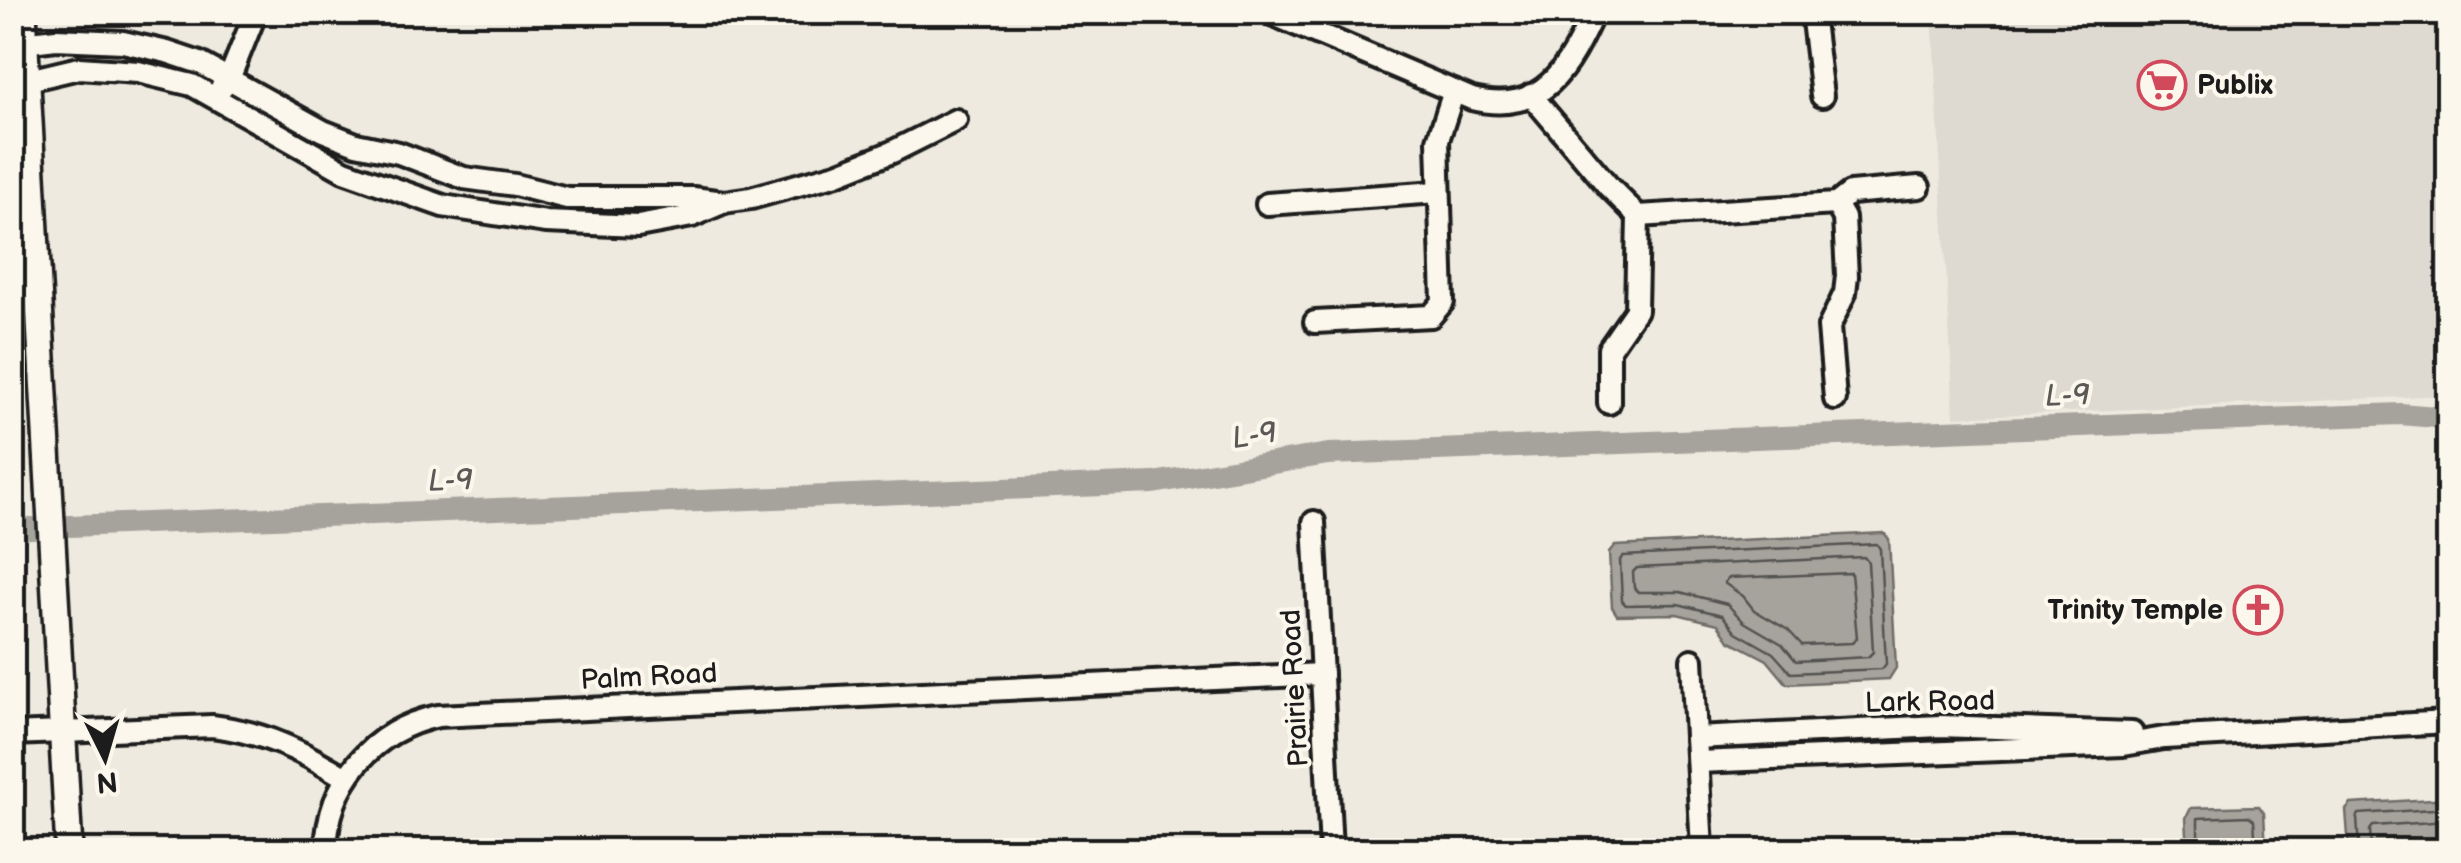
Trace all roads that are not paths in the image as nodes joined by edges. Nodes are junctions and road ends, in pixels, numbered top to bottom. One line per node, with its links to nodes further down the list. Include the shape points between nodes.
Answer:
1 (24, 12): 6 (street)
2 (256, 12): 7 (street)
3 (1267, 12): 9 (street)
4 (1812, 12): 11 (street)
5 (1591, 13): 10 (street, via 1567,67)
6 (19, 44): 7 (street, via 123,42 200,63); 8 (street)
7 (228, 79): 12 (street); 16 (street, via 323,131 464,178 567,198)
8 (20, 84): 12 (street, via 79,68 138,72 192,84); 27 (street)
9 (1454, 91): 10 (street, via 1487,102); 15 (street, via 1438,140)
10 (1532, 95): 19 (street)
11 (1822, 96)
12 (213, 97): 16 (street, via 344,172 444,206 546,222 638,226)
13 (956, 120): 16 (street, via 834,175)
14 (1919, 187): 18 (street, via 1850,193)
15 (1438, 192): 17 (street); 20 (street, via 1439,310 1432,316)
16 (724, 202)
17 (1267, 204)
18 (1836, 204): 19 (street); 21 (street, via 1844,218 1847,276 1829,326)
19 (1638, 216): 22 (street, via 1636,310 1609,349)
20 (1315, 322)
21 (1835, 398)
22 (1609, 403)
23 (1314, 522): 25 (street, Prairie Road)
24 (1692, 660): 29 (street)
25 (1322, 674): 32 (street, Palm Road, via 454,714 393,732); 35 (street, Prairie Road)
26 (2448, 722): 30 (street, Lark Road)
27 (62, 732): 28 (street); 32 (street, via 243,729 301,750); 33 (street)
28 (12, 734)
29 (1696, 738): 30 (street, Lark Road, via 1940,726); 31 (street)
30 (2164, 738): 31 (street, Lark Road)
31 (1698, 762): 36 (street)
32 (346, 778): 34 (street, via 332,807)
33 (69, 850)
34 (326, 850)
35 (1331, 850)
36 (1702, 850)

